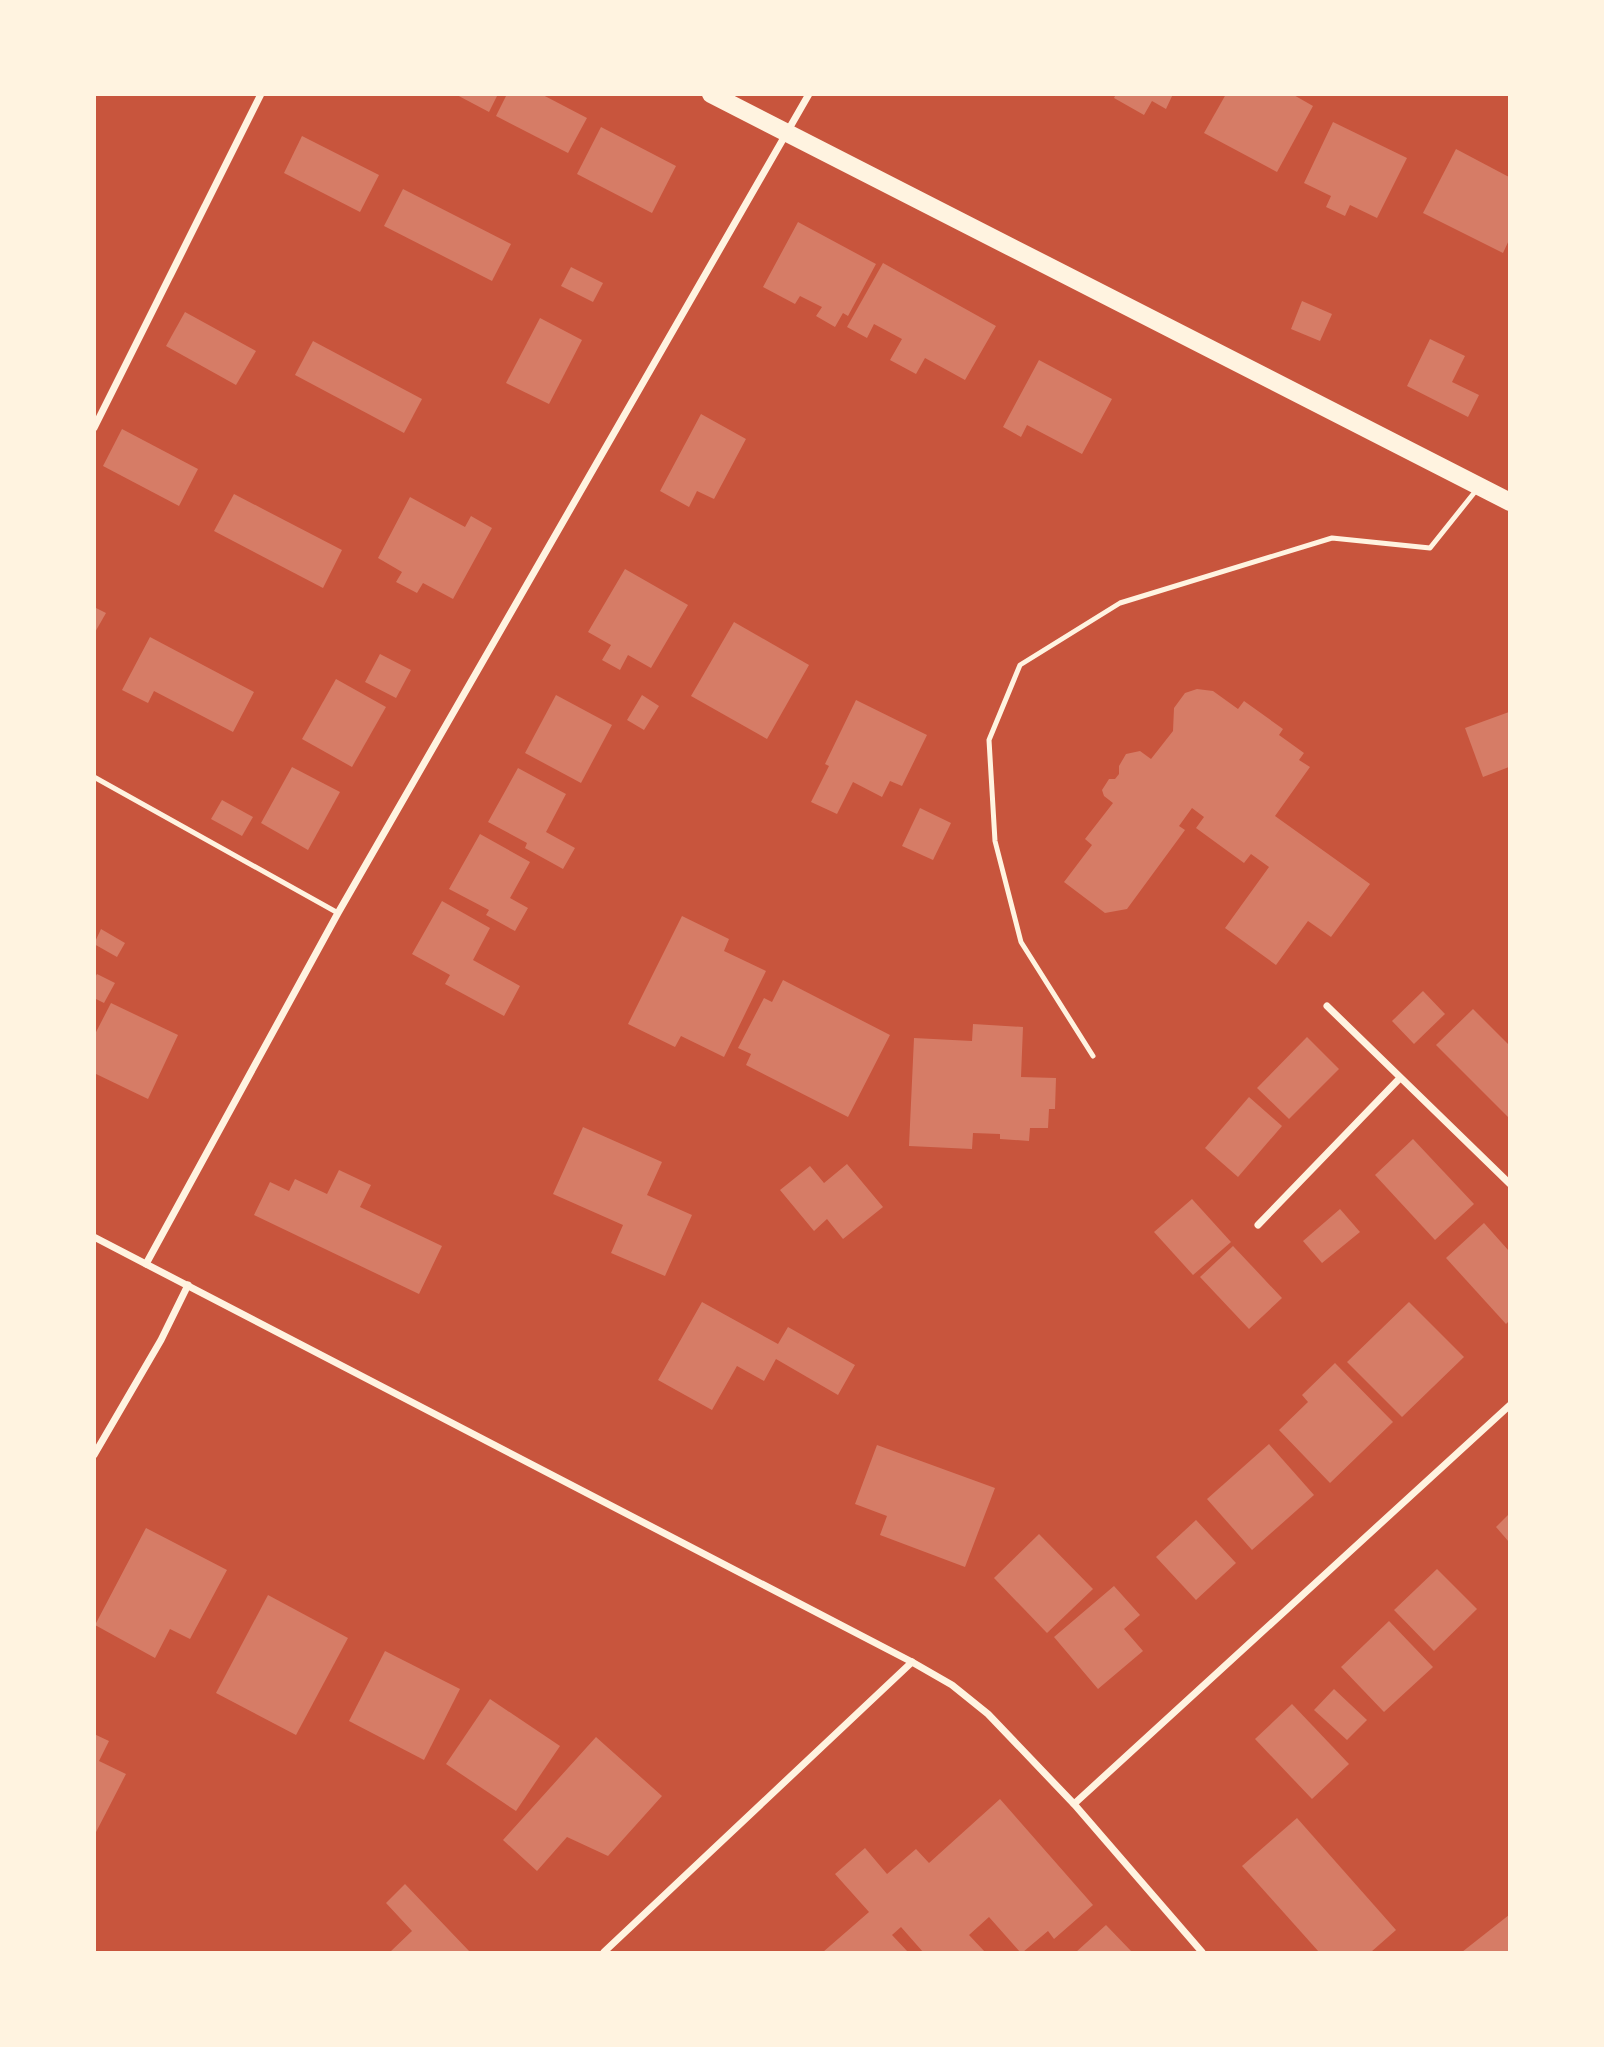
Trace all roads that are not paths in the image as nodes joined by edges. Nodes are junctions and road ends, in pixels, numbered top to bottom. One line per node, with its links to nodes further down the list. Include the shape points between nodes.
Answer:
1 (261, 94): 5 (street)
2 (711, 94): 4 (main road)
3 (809, 94): 4 (street)
4 (787, 135): 6 (main road); 9 (street)
5 (94, 428)
6 (1480, 486): 7 (main road); 11 (lane, via 1430,548 1332,538 1120,603 1020,665 989,740 995,841 1021,942)
7 (1510, 502)
8 (94, 777): 9 (lane)
9 (338, 913): 16 (street)
10 (1327, 1006): 12 (street)
11 (1093, 1056)
12 (1400, 1078): 13 (street); 14 (street)
13 (1510, 1184)
14 (1258, 1225)
15 (94, 1237): 16 (street)
16 (146, 1264): 17 (street)
17 (188, 1285): 19 (street); 20 (street)
18 (1510, 1405): 21 (street)
19 (94, 1455)
20 (912, 1662): 21 (street, via 953,1685 988,1714); 22 (street)
21 (1074, 1804): 23 (street)
22 (604, 1952)
23 (1202, 1952)

